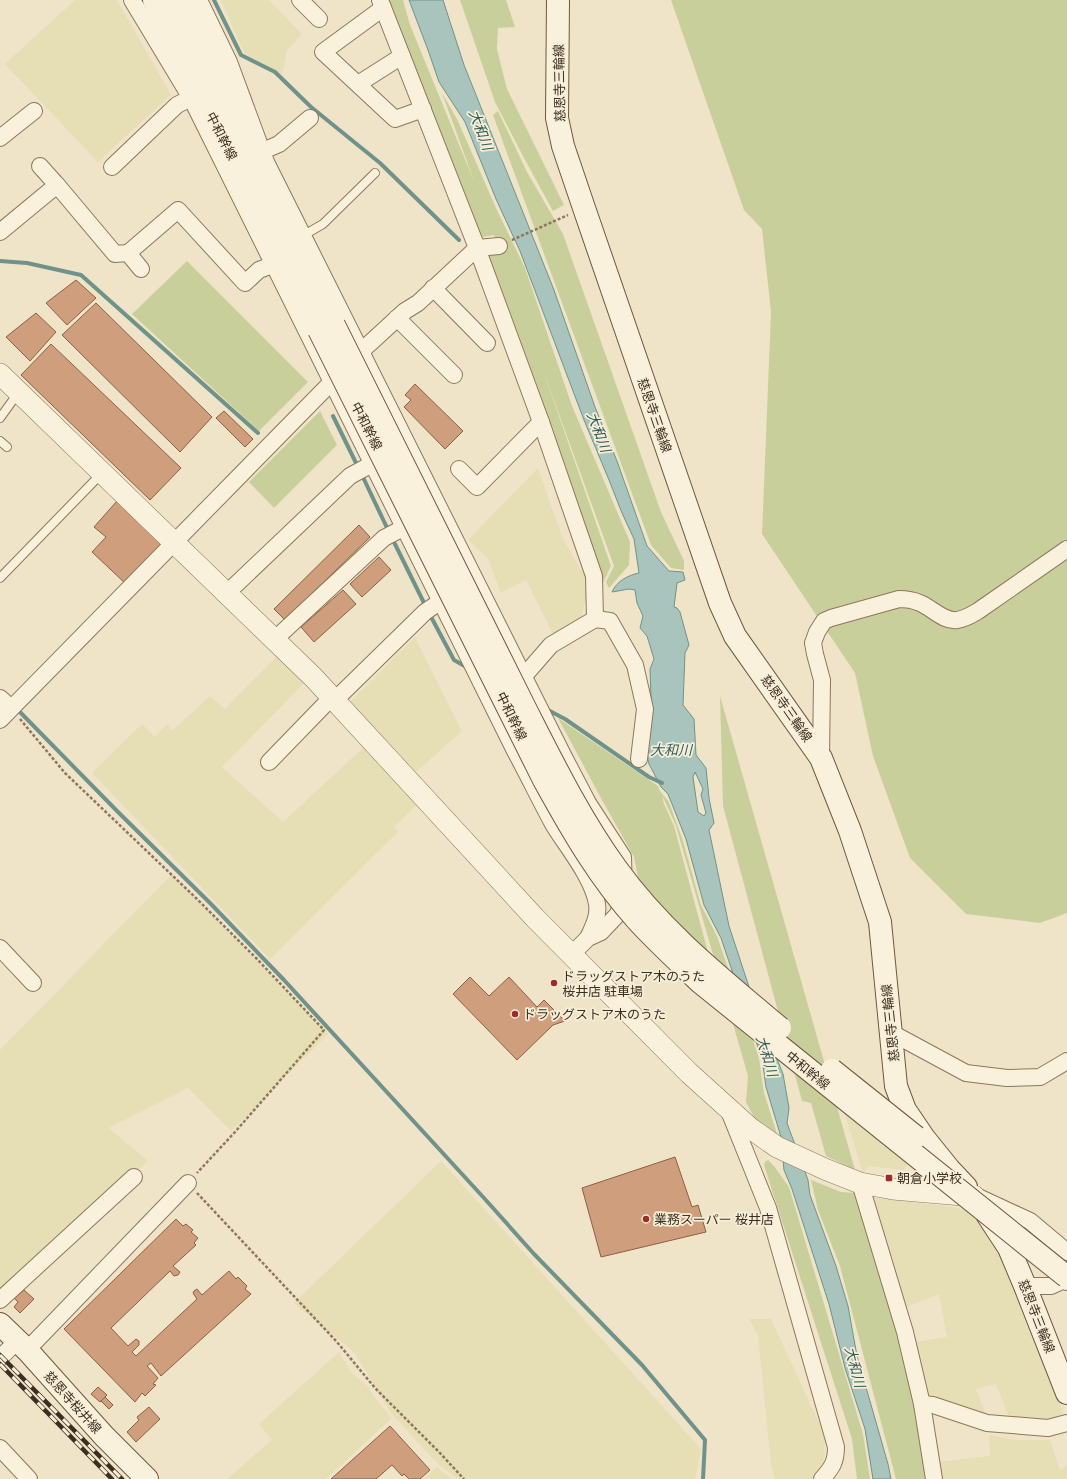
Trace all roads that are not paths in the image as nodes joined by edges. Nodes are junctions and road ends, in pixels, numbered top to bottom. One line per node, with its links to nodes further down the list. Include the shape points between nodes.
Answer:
1 (132, 0): 14 (street)
2 (146, 0): 11 (street)
3 (154, 0): 11 (main road, 中和幹線)
4 (172, 0): 19 (main road, 中和幹線)
5 (187, 0): 19 (street)
6 (199, 0): 19 (street, via 230,62)
7 (300, 0): 10 (street)
8 (558, 0): 58 (main road, 慈恩寺三輪線, via 557,118 580,210 720,604 735,636)
9 (382, 4): 12 (street); 13 (street, via 323,52)
10 (319, 19)
11 (181, 53): 33 (main road, 中和幹線)
12 (402, 56): 13 (street); 15 (street)
13 (358, 84): 15 (street, via 395,119)
14 (191, 98): 21 (street, via 177,105); 29 (street)
15 (423, 109): 27 (street)
16 (34, 111): 18 (street)
17 (310, 118): 19 (street, via 279,144)
18 (0, 138)
19 (257, 154): 25 (street, via 266,162); 33 (main road, 中和幹線)
20 (40, 166): 23 (street)
21 (112, 167)
22 (374, 173): 25 (lane, via 322,224)
23 (57, 185): 24 (street); 28 (street, via 115,254)
24 (0, 232)
25 (304, 235): 35 (street)
26 (499, 246): 27 (street)
27 (477, 248): 31 (street); 41 (street)
28 (128, 253): 29 (street, via 178,210 245,283); 30 (street)
29 (272, 264): 38 (street)
30 (141, 269)
31 (433, 288): 32 (street); 34 (street)
32 (397, 318): 35 (street); 37 (street)
33 (327, 328): 73 (main road, 中和幹線, bridge, via 557,770 589,828 617,869 674,935 709,968); 74 (main road, 中和幹線, bridge, via 544,780 575,837 604,880 662,947 701,982)
34 (487, 343)
35 (362, 352): 38 (street); 55 (street)
36 (0, 374): 39 (street)
37 (454, 375)
38 (332, 382): 44 (street); 48 (street)
39 (19, 393): 40 (lane); 46 (street)
40 (0, 418)
41 (541, 422): 45 (street, via 476,487); 53 (street, via 594,576)
42 (0, 441): 43 (lane)
43 (7, 447)
44 (372, 464): 47 (street); 51 (street, via 350,476)
45 (459, 469)
46 (102, 473): 48 (street); 50 (lane)
47 (404, 527): 52 (street); 54 (street, via 384,538)
48 (174, 542): 51 (street); 57 (street)
49 (1067, 549): 58 (street, via 967,617 956,620 948,618 921,603 899,599 824,621 813,643 822,680)
50 (0, 578)
51 (227, 593): 54 (street)
52 (441, 601): 56 (street, via 425,612); 61 (street, via 516,753 596,897 597,918)
53 (595, 619): 55 (street, via 551,646); 59 (street, via 610,621 635,664 645,709)
54 (274, 640): 56 (street)
55 (524, 676): 61 (street, via 588,803 623,857 624,894 618,914 601,932)
56 (333, 699): 60 (street); 63 (street, via 535,918)
57 (7, 708)
58 (821, 758): 65 (main road, 慈恩寺三輪線, via 850,831 880,922)
59 (640, 759)
60 (269, 762)
61 (588, 938): 63 (street)
62 (0, 948): 64 (street)
63 (572, 954): 67 (street)
64 (33, 983)
65 (890, 1032): 66 (street, via 966,1073 1007,1078 1040,1077); 71 (main road, 慈恩寺三輪線, via 896,1086 905,1110 949,1169)
66 (1067, 1062)
67 (729, 1110): 70 (street, via 777,1147); 87 (street, via 768,1208 836,1447 836,1458)
68 (134, 1177): 77 (street)
69 (188, 1183): 79 (street)
70 (860, 1183): 71 (street, via 894,1189); 82 (street, via 905,1332)
71 (975, 1196): 72 (street, via 1030,1221); 76 (main road, 慈恩寺三輪線, via 1009,1248)
72 (1067, 1252)
73 (1067, 1258)
74 (1067, 1277)
75 (1067, 1282): 76 (street, via 1064,1280 1051,1286)
76 (1025, 1286): 81 (main road, 慈恩寺三輪線)
77 (0, 1300)
78 (0, 1324): 79 (main road, 慈恩寺桜井線)
79 (22, 1345): 80 (street); 86 (main road, 慈恩寺桜井線, via 104,1436)
80 (0, 1358)
81 (1067, 1393)
82 (922, 1404): 83 (street, via 933,1405 987,1423 1048,1428); 88 (street)
83 (1067, 1423)
84 (0, 1448): 85 (street)
85 (29, 1479)
86 (147, 1479)
87 (822, 1479)
88 (934, 1479)

